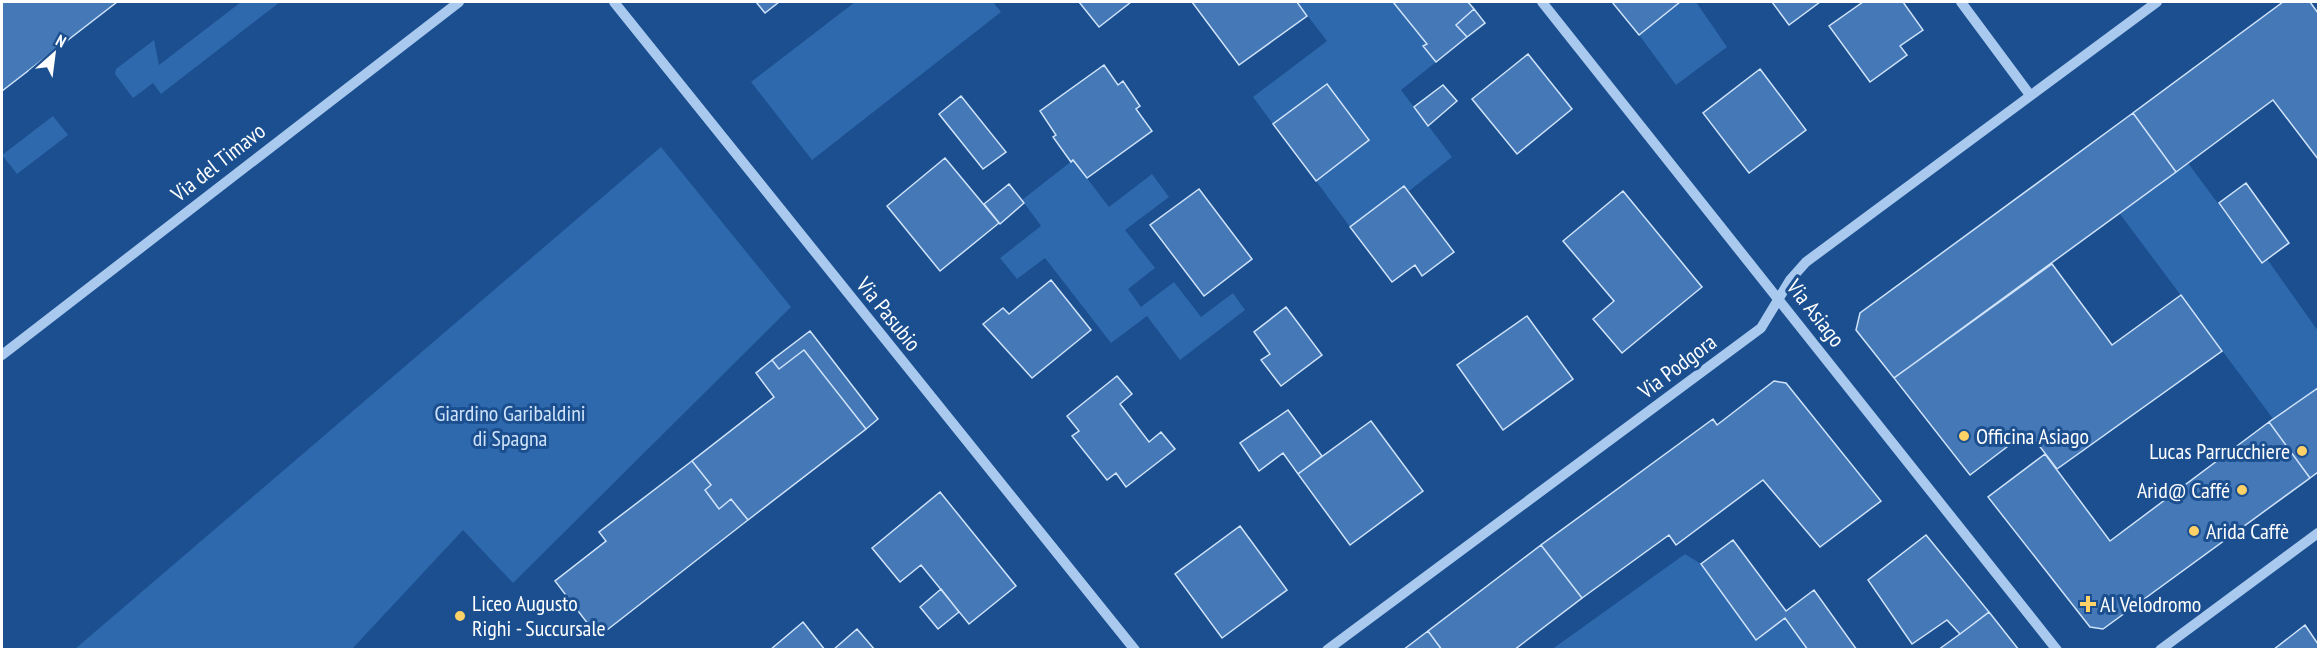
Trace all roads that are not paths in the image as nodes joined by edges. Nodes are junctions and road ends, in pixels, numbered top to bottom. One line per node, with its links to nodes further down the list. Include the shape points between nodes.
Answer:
1 (459, 2): 8 (street, Via del Timavo)
2 (614, 2): 11 (street, Via Pasubio)
3 (1542, 2): 7 (street, Via Asiago)
4 (1961, 2): 6 (street)
5 (2157, 2): 6 (street, Via Podgora)
6 (2030, 95): 7 (street, Via Podgora, via 1806,262)
7 (1780, 299): 10 (street, Via Asiago); 12 (street, Via Podgora, via 1761,328)
8 (2, 355)
9 (2319, 533): 13 (street)
10 (2056, 647)
11 (1135, 650)
12 (1327, 650)
13 (2160, 650)

